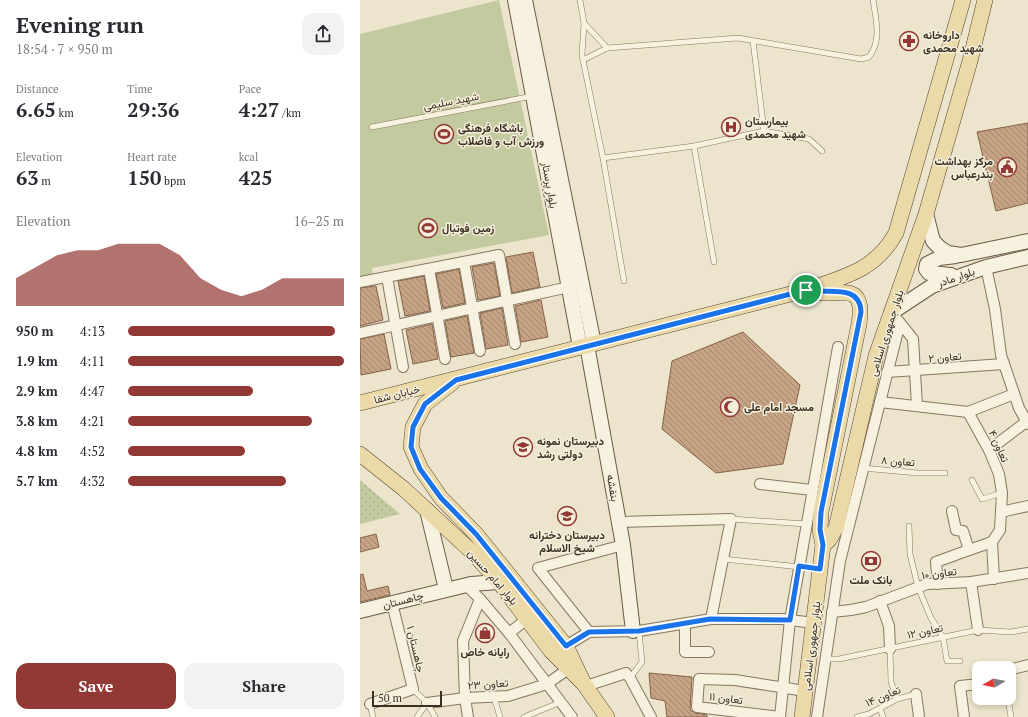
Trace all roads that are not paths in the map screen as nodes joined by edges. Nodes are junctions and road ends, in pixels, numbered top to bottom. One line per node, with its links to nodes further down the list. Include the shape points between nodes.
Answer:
1 (515, 0): 11 (street, بلوار پرستار)
2 (525, 0): 11 (street, بلوار پرستار)
3 (580, 0): 7 (lane)
4 (873, 0): 8 (lane, via 877,36 876,45 869,57 861,59)
5 (963, 0): 30 (main road, via 896,233 888,248 872,262)
6 (985, 0): 17 (main road, بلوار جمهوری اسلامی)
7 (584, 24): 9 (lane); 10 (lane)
8 (753, 41): 9 (lane, via 738,38); 13 (lane)
9 (607, 48): 10 (lane)
10 (583, 60): 16 (lane)
11 (539, 95): 12 (lane, شهید سلیمی); 29 (street, بلوار پرستار); 38 (street, بلوار پرستار)
12 (372, 127)
13 (764, 131): 14 (lane); 15 (lane, via 809,139)
14 (694, 146): 16 (lane); 22 (lane)
15 (822, 151)
16 (603, 158): 27 (lane)
17 (926, 214): 19 (street, بلوار مادر, via 933,241 948,253); 34 (main road, بلوار جمهوری اسلامی)
18 (1028, 241): 19 (street, بلوار مادر)
19 (961, 255): 25 (street, via 932,261 927,264 926,269 933,275)
20 (1028, 258): 23 (street, بلوار مادر)
21 (464, 262): 24 (street); 31 (street, via 499,255); 32 (street)
22 (714, 262)
23 (986, 267): 25 (street, بلوار مادر); 42 (street)
24 (429, 269): 26 (street); 33 (street)
25 (959, 276): 34 (street, بلوار مادر, via 932,286)
26 (387, 277): 28 (street); 35 (street)
27 (624, 281)
28 (360, 282)
29 (569, 287): 31 (street); 38 (street, بلوار پرستار)
30 (806, 290): 38 (main road, خیابان شفا); 63 (main road, via 818,293 846,292 855,297 861,306)
31 (507, 301): 32 (street); 37 (street)
32 (473, 308): 33 (street); 40 (street)
33 (438, 316): 35 (street); 41 (street)
34 (896, 318): 44 (street, via 913,339); 45 (street); 55 (main road, بلوار جمهوری اسلامی, via 876,356)
35 (396, 325): 36 (street); 43 (street)
36 (360, 333)
37 (515, 344)
38 (587, 345): 46 (main road, خیابان شفا); 67 (street, بنفشه)
39 (838, 347): 59 (street)
40 (480, 351)
41 (445, 359)
42 (1004, 364): 44 (street, تعاون ۲); 47 (street)
43 (403, 367)
44 (916, 371): 45 (street, تعاون ۲); 50 (street)
45 (887, 372): 48 (street)
46 (456, 380): 49 (main road, خیابان شفا); 101 (main road, via 425,404 413,427 411,447 420,469 441,498 476,534)
47 (1014, 394): 51 (street); 52 (street)
48 (880, 402): 50 (street); 55 (street)
49 (360, 403)
50 (917, 406): 51 (street)
51 (968, 412): 53 (street, تعاون ۴)
52 (1027, 423): 53 (street)
53 (989, 450): 60 (street, تعاون ۴, via 999,474)
54 (360, 454): 62 (main road, بلوار امام حسین)
55 (857, 467): 56 (lane, تعاون ۸); 72 (main road, بلوار جمهوری اسلامی, via 836,528); 89 (street)
56 (945, 473)
57 (972, 480): 60 (lane, via 982,499)
58 (760, 484): 59 (street)
59 (812, 490): 63 (street)
60 (1002, 493): 65 (street, تعاون ۴)
61 (1028, 506): 65 (street)
62 (427, 510): 79 (main road, بلوار امام حسین, via 472,552); 84 (street)
63 (815, 511): 68 (street); 72 (main road)
64 (952, 511): 73 (street, via 956,530 963,531)
65 (1001, 512): 70 (street, تعاون ۴, via 1000,530)
66 (731, 519): 67 (street); 68 (lane); 74 (street)
67 (619, 522): 71 (street, بنفشه)
68 (806, 524): 75 (street)
69 (909, 526): 83 (lane, via 910,554)
70 (992, 542): 73 (street); 78 (street, تعاون ۴)
71 (623, 545): 97 (street, بنفشه); 98 (street, via 538,568)
72 (823, 545): 76 (main road, بلوار جمهوری اسلامی)
73 (969, 550): 81 (street, via 936,562)
74 (723, 558): 75 (lane); 91 (street)
75 (799, 566): 76 (lane); 92 (street)
76 (820, 569): 93 (main road, بلوار جمهوری اسلامی)
77 (1028, 573): 78 (street, تعاون ۱۰)
78 (994, 579): 80 (street, تعاون ۱۰)
79 (499, 582): 82 (street, چاهستان); 90 (main road, بلوار امام حسین)
80 (971, 582): 81 (street, تعاون ۱۰); 96 (street)
81 (938, 584): 83 (street, تعاون ۱۰)
82 (466, 585): 84 (street, چاهستان); 85 (street)
83 (918, 587): 86 (street, تعاون ۱۰); 100 (lane)
84 (446, 590): 87 (street, چاهستان)
85 (480, 599): 99 (street); 118 (street, via 464,641)
86 (880, 601): 89 (street, تعاون ۱۰, via 851,610); 102 (street, via 889,626)
87 (392, 603): 88 (street, چاهستان); 113 (street, چاهستان ۱)
88 (360, 611)
89 (832, 612): 104 (street)
90 (527, 619): 99 (street); 108 (main road, بلوار امام حسین)
91 (710, 619): 92 (street); 94 (street)
92 (790, 620): 93 (street); 114 (street)
93 (814, 623): 115 (main road, بلوار جمهوری اسلامی)
94 (684, 624): 97 (street); 103 (street, via 685,652)
95 (1028, 629): 96 (lane, تعاون ۱۲, via 1011,632)
96 (978, 630): 100 (lane, تعاون ۱۲)
97 (636, 631): 98 (street); 109 (lane, via 642,662)
98 (589, 632): 101 (street)
99 (509, 633): 110 (street)
100 (942, 637): 102 (lane, تعاون ۱۲); 105 (lane, via 947,661)
101 (566, 646): 111 (main road)
102 (890, 649): 104 (lane, تعاون ۱۲, via 839,659); 119 (lane, via 891,682)
103 (710, 652)
104 (826, 658): 137 (street)
105 (960, 661)
106 (1028, 665): 107 (street)
107 (1016, 668)
108 (568, 669): 110 (street, تعاون ۲۳); 111 (main road, بلوار امام حسین)
109 (630, 678): 111 (street, via 626,673 617,674); 134 (street)
110 (547, 684): 117 (street, تعاون ۲۳, via 508,696); 120 (street)
111 (585, 685): 133 (main road, بلوار امام حسین)
112 (972, 685): 141 (street, via 960,686)
113 (413, 689): 121 (lane, چاهستان ۱); 122 (street)
114 (783, 689): 115 (street); 125 (street, تعاون ۱۱, via 735,680 699,679 697,707); 135 (street)
115 (805, 691): 136 (main road, بلوار جمهوری اسلامی)
116 (916, 694): 119 (lane, تعاون ۱۴); 140 (street)
117 (494, 696): 118 (street, تعاون ۲۳); 130 (lane)
118 (465, 698): 121 (street, تعاون ۲۳); 129 (street)
119 (897, 699): 124 (lane, تعاون ۱۴)
120 (561, 702): 131 (lane); 132 (street)
121 (427, 703): 127 (lane); 128 (lane, چاهستان ۱)
122 (370, 704): 126 (lane)
123 (1009, 705): 142 (lane)
124 (880, 708): 138 (lane, تعاون ۱۴); 139 (lane)
125 (725, 714): 135 (street, تعاون ۱۱)
126 (373, 717)
127 (417, 717)
128 (435, 717)
129 (468, 717)
130 (500, 717)
131 (524, 717)
132 (572, 717)
133 (607, 717)
134 (651, 717)
135 (780, 717)
136 (802, 717)
137 (818, 717)
138 (857, 717)
139 (882, 717)
140 (919, 717)
141 (964, 717)
142 (1012, 717)

